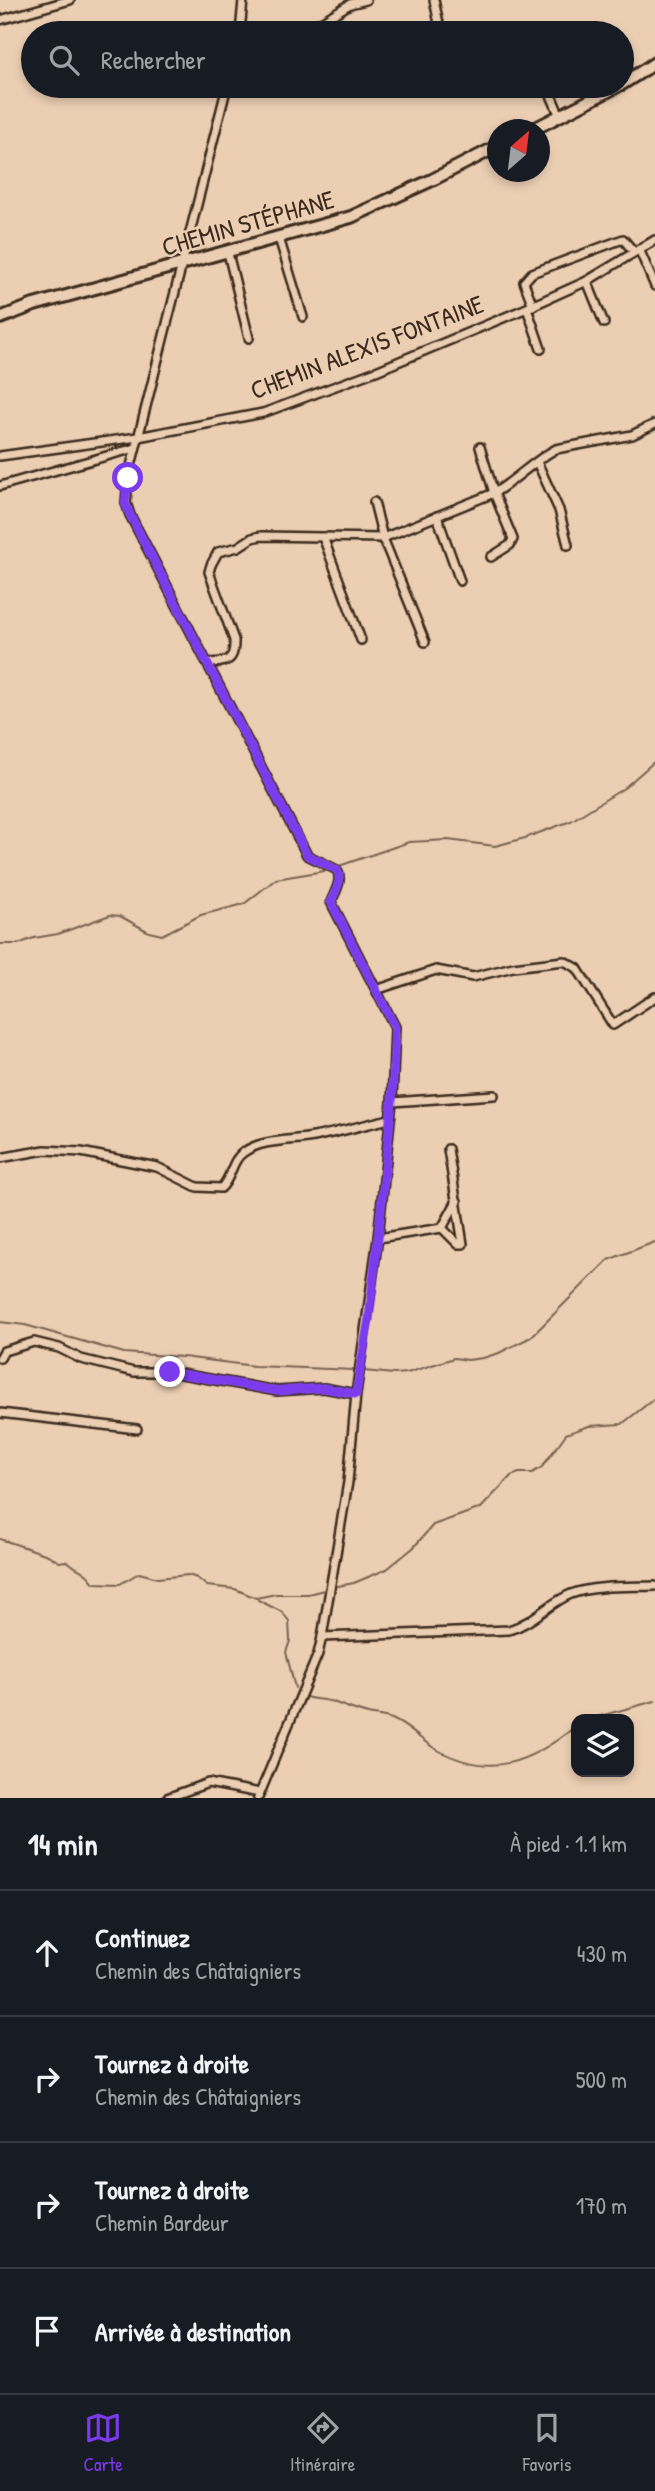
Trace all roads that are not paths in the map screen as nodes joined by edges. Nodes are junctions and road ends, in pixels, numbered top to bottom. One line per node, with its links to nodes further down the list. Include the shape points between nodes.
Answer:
1 (70, 0): 5 (street)
2 (243, 0): 6 (street)
3 (366, 0): 7 (street)
4 (434, 0): 8 (street)
5 (0, 20)
6 (241, 21)
7 (322, 21)
8 (438, 21)
9 (655, 63): 10 (main road)
10 (634, 76)
11 (224, 98): 21 (street)
12 (552, 98): 14 (street)
13 (595, 98): 14 (main road)
14 (560, 116): 15 (main road)
15 (550, 121)
16 (487, 152): 17 (main road, CHEMIN STÉPHANE, via 351,218)
17 (279, 238): 20 (main road, CHEMIN STÉPHANE); 25 (street)
18 (655, 240): 19 (street, CHEMIN ALEXIS FONTAINE)
19 (637, 251): 22 (street, CHEMIN ALEXIS FONTAINE); 23 (street); 24 (street, via 623,239 532,273 524,282)
20 (228, 253): 21 (main road, CHEMIN STÉPHANE); 28 (street)
21 (181, 266): 26 (main road, CHEMIN STÉPHANE); 31 (street)
22 (587, 281): 24 (street, CHEMIN ALEXIS FONTAINE); 27 (street)
23 (655, 286)
24 (530, 307): 29 (street); 31 (street, CHEMIN ALEXIS FONTAINE, via 263,413)
25 (303, 317)
26 (0, 318)
27 (604, 323)
28 (249, 338)
29 (541, 349)
30 (655, 424): 35 (street, via 632,435 556,449)
31 (138, 437): 33 (street); 34 (street, CHEMIN ALEXIS FONTAINE)
32 (480, 447): 37 (street)
33 (135, 448): 36 (street); 47 (street, via 125,503)
34 (0, 456)
35 (537, 462): 37 (street); 42 (street, via 559,510)
36 (0, 486)
37 (494, 493): 39 (street); 43 (street, via 513,539)
38 (374, 502): 41 (street)
39 (437, 516): 41 (street); 44 (street)
40 (323, 537): 41 (street); 45 (street); 47 (street, via 261,536 218,552 209,572 234,649 226,662)
41 (383, 538): 46 (street)
42 (568, 545)
43 (491, 557)
44 (460, 581)
45 (361, 640)
46 (425, 642)
47 (207, 663): 48 (street, via 307,855 337,870 338,885 331,902)
48 (376, 990): 49 (street, via 436,970 473,977 564,961 577,968 613,1025); 51 (street, via 395,1027)
49 (655, 998)
50 (494, 1095): 51 (street)
51 (392, 1102): 52 (street)
52 (389, 1119): 54 (street, via 243,1152 220,1188 197,1187 157,1167 81,1152 46,1150); 57 (street)
53 (448, 1149): 55 (street)
54 (0, 1158)
55 (457, 1201): 56 (street); 56 (street, via 463,1244 457,1244)
56 (442, 1228): 57 (street)
57 (378, 1238): 59 (street)
58 (0, 1358): 59 (street, via 4,1351 34,1342 134,1372 170,1372 277,1391 324,1388)
59 (356, 1394): 63 (street, via 337,1561)
60 (0, 1411): 61 (street)
61 (137, 1429)
62 (655, 1586): 63 (street, via 570,1594 523,1626 509,1630)
63 (323, 1637): 64 (street)
64 (259, 1796): 65 (street, via 208,1783)
65 (167, 1798)

